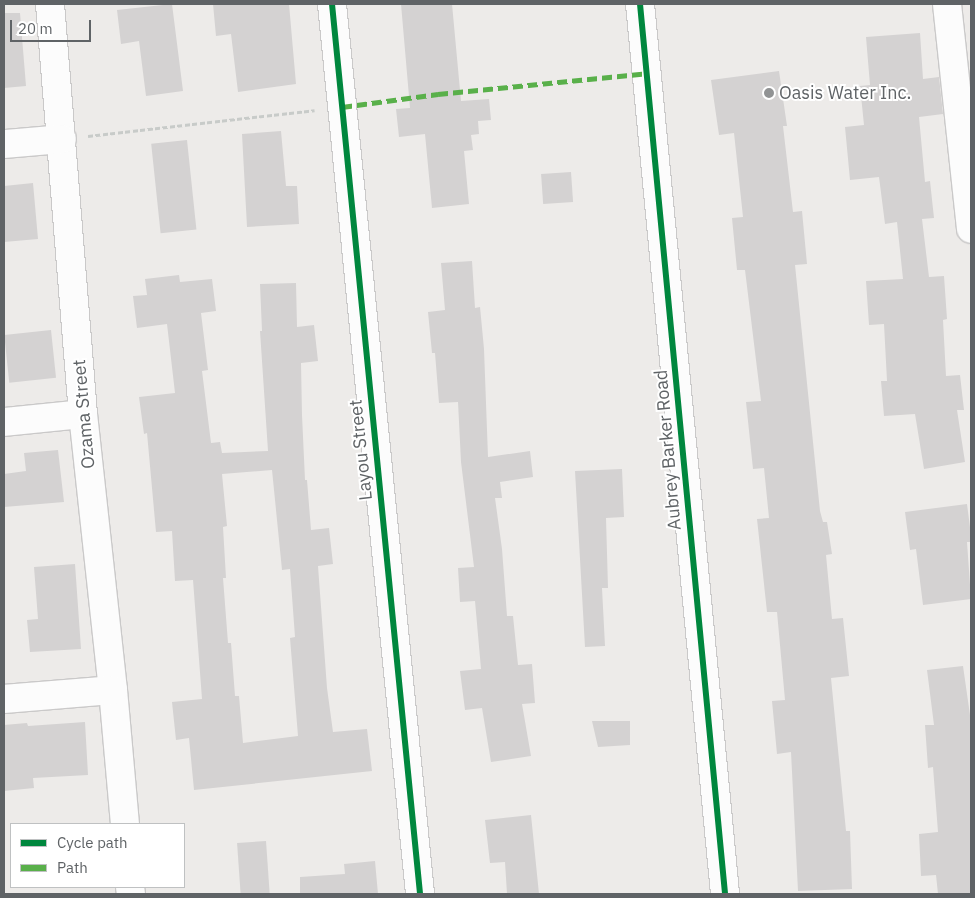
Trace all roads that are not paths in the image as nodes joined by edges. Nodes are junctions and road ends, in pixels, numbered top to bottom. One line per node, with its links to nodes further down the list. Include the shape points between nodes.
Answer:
1 (50, 4): 5 (street, Ozama Street)
2 (332, 4): 13 (street, Layou Street)
3 (640, 4): 14 (street, Aubrey Barker Road)
4 (947, 4): 7 (street)
5 (62, 139): 6 (street); 8 (street, Ozama Street)
6 (4, 144)
7 (971, 229)
8 (83, 414): 9 (street); 10 (street, Ozama Street)
9 (4, 422)
10 (113, 690): 11 (street); 12 (street, Ozama Street)
11 (4, 699)
12 (125, 823)
13 (420, 894)
14 (725, 894)

